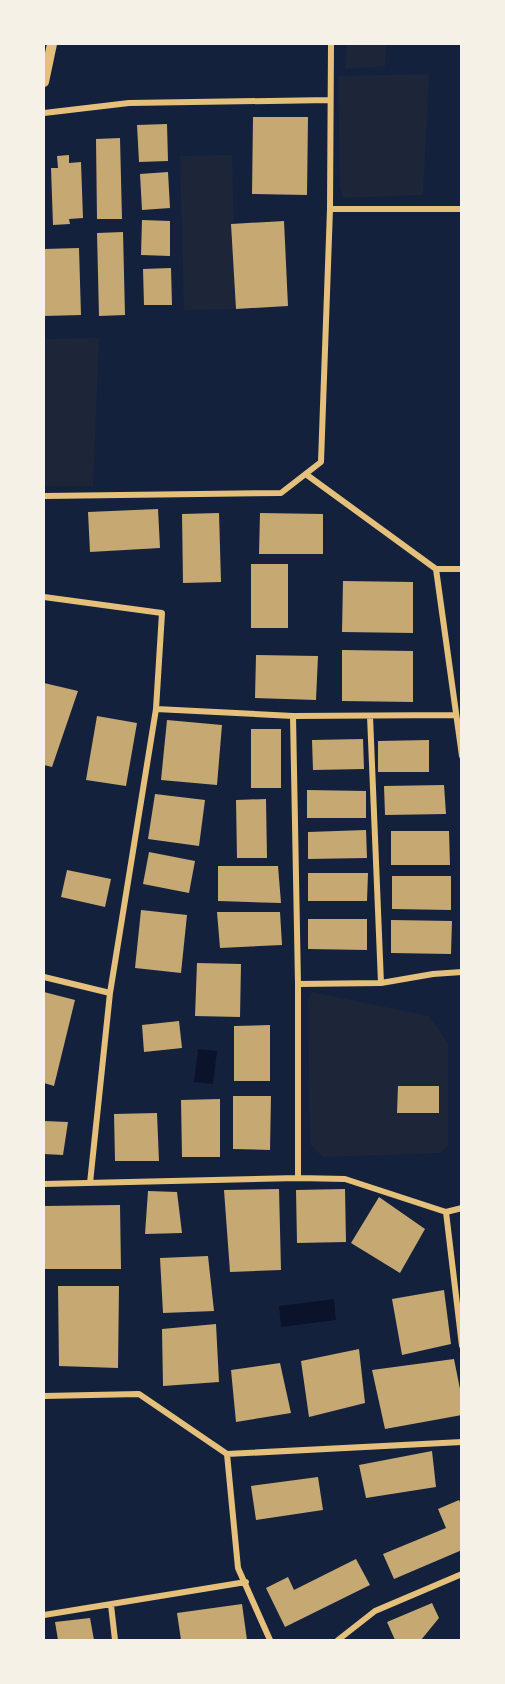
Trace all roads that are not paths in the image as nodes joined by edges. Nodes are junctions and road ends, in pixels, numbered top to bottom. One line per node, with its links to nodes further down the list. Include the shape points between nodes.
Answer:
1 (52, 44): 3 (street)
2 (331, 44): 4 (street)
3 (44, 82)
4 (330, 99): 5 (street, via 129,103); 6 (street)
5 (44, 113)
6 (330, 209): 7 (street); 8 (street, via 321,462)
7 (462, 209)
8 (307, 475): 9 (street, via 281,493); 10 (street)
9 (44, 496)
10 (436, 569): 11 (street); 14 (street)
11 (462, 569)
12 (44, 597): 13 (street, via 162,613)
13 (156, 709): 15 (street); 22 (street)
14 (454, 715): 16 (street); 17 (street)
15 (293, 716): 16 (street); 21 (street)
16 (370, 716): 20 (street)
17 (462, 756)
18 (462, 972): 20 (street)
19 (44, 977): 22 (street)
20 (381, 983): 21 (street)
21 (298, 984): 23 (street)
22 (110, 993): 24 (street)
23 (298, 1178): 24 (street); 27 (street, via 345,1179)
24 (90, 1183): 25 (street)
25 (44, 1184)
26 (462, 1208): 27 (street)
27 (446, 1212): 28 (street)
28 (462, 1346)
29 (44, 1396): 31 (street, via 139,1394)
30 (462, 1442): 31 (street)
31 (227, 1454): 33 (street, via 238,1568)
32 (462, 1574): 38 (street, via 375,1611)
33 (246, 1582): 34 (street); 37 (street)
34 (111, 1605): 35 (street); 36 (street)
35 (44, 1615)
36 (115, 1641)
37 (270, 1641)
38 (338, 1641)

